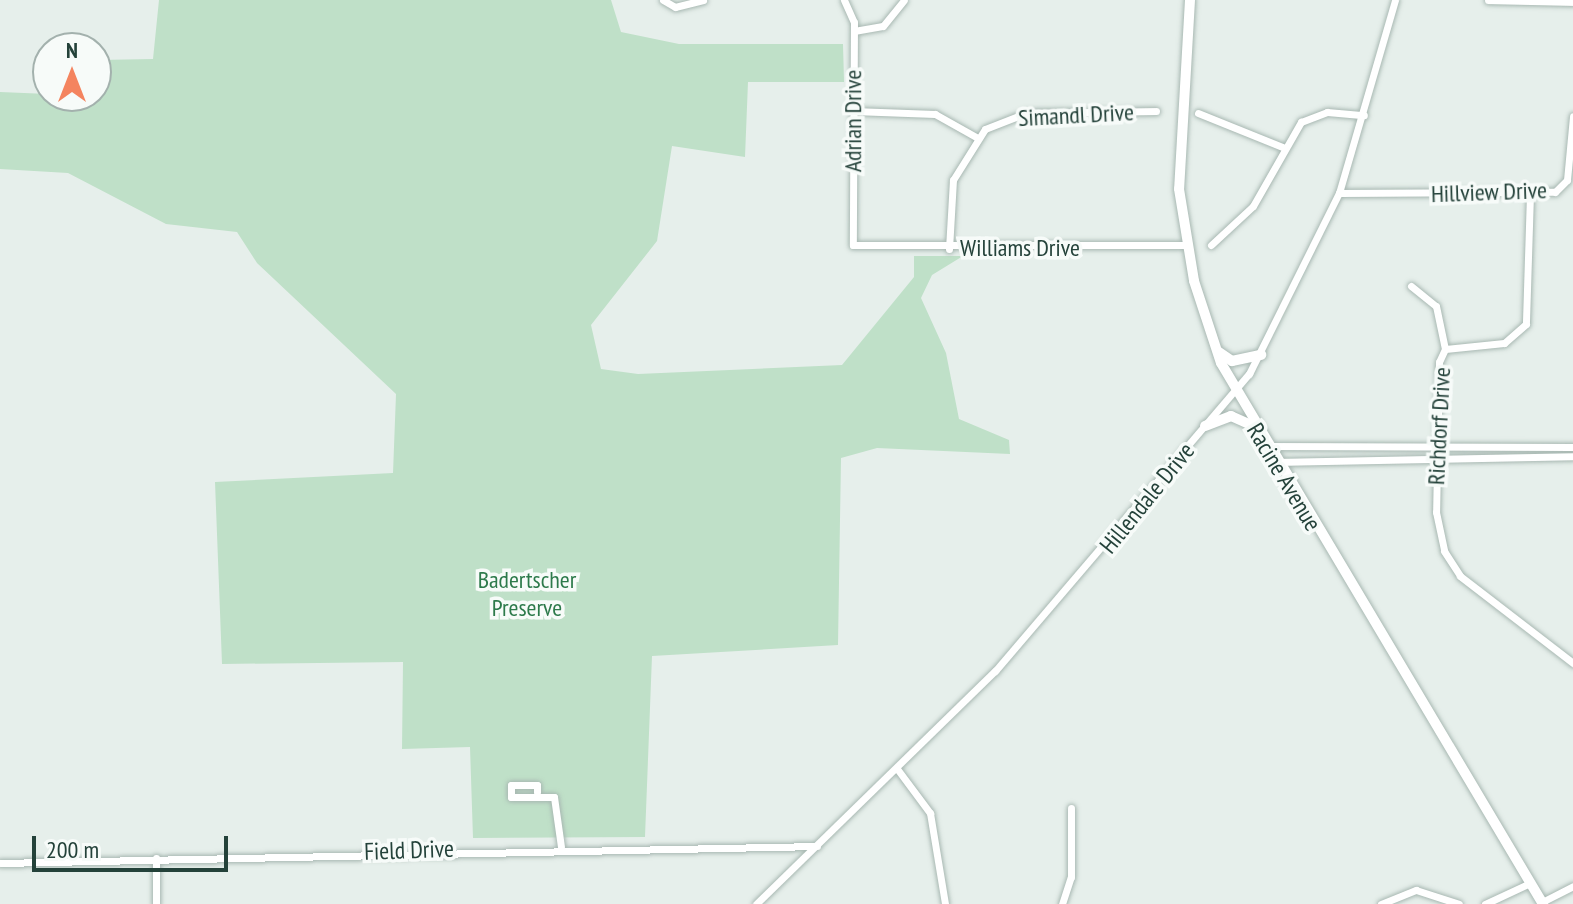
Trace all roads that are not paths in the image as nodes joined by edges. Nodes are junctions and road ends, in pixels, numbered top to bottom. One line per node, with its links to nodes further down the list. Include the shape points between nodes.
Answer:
1 (663, 0): 2 (street, via 675,7)
2 (703, 0)
3 (844, 0): 9 (street, Adrian Drive)
4 (904, 0): 9 (street, via 883,26)
5 (1190, 0): 20 (main road, Racine Avenue, via 1177,136)
6 (1395, 0): 13 (street, Hillendale Drive)
7 (1488, 0): 8 (street)
8 (1573, 2)
9 (854, 31): 10 (street, Adrian Drive)
10 (853, 111): 15 (street, via 935,114); 19 (street, Adrian Drive)
11 (1156, 111): 15 (street, Simandl Drive, via 1026,113)
12 (1198, 113): 16 (street)
13 (1364, 115): 16 (street, via 1318,114); 17 (street, Hillendale Drive)
14 (1573, 116): 18 (street, Hillview Drive, via 1565,185)
15 (976, 137): 22 (street, via 953,180)
16 (1282, 147): 21 (street, via 1253,206)
17 (1339, 193): 18 (street, Hillview Drive); 26 (street, Hillendale Drive)
18 (1530, 194): 24 (street, Richdorf Drive, via 1526,324 1504,343)
19 (853, 245): 22 (street, Williams Drive)
20 (1187, 245): 22 (street, Williams Drive); 25 (main road, Racine Avenue)
21 (1211, 245)
22 (949, 249)
23 (1411, 286): 24 (street, via 1436,306)
24 (1445, 349): 30 (street, Richdorf Drive)
25 (1216, 350): 26 (main road, via 1232,361); 27 (main road, Racine Avenue)
26 (1261, 355): 27 (street, Hillendale Drive)
27 (1235, 394): 28 (main road, Racine Avenue); 29 (street, Hillendale Drive)
28 (1252, 425): 29 (main road, via 1231,416); 31 (main road, Racine Avenue)
29 (1205, 426): 37 (street, Hillendale Drive, via 1044,619)
30 (1435, 445): 31 (street); 32 (street); 34 (street, Richdorf Drive)
31 (1264, 446): 35 (main road, Racine Avenue)
32 (1573, 447)
33 (1573, 456): 34 (street)
34 (1435, 457): 35 (street); 36 (street, Richdorf Drive, via 1439,533 1454,568)
35 (1274, 462): 44 (main road, Racine Avenue)
36 (1573, 663)
37 (898, 770): 40 (street, Hillendale Drive); 49 (street, via 930,813)
38 (537, 792): 41 (street, via 559,808)
39 (1071, 808): 50 (street, via 1071,877)
40 (818, 846): 41 (street, Field Drive); 48 (street, Hillendale Drive)
41 (561, 847): 42 (street, Field Drive)
42 (156, 858): 43 (street, Field Drive); 47 (street)
43 (0, 863)
44 (1530, 883): 46 (main road, Racine Avenue); 53 (street)
45 (1573, 886): 46 (street)
46 (1542, 903)
47 (156, 904)
48 (756, 904)
49 (945, 904)
50 (1062, 904)
51 (1381, 904): 52 (street, via 1416,890)
52 (1459, 904)
53 (1485, 904)

